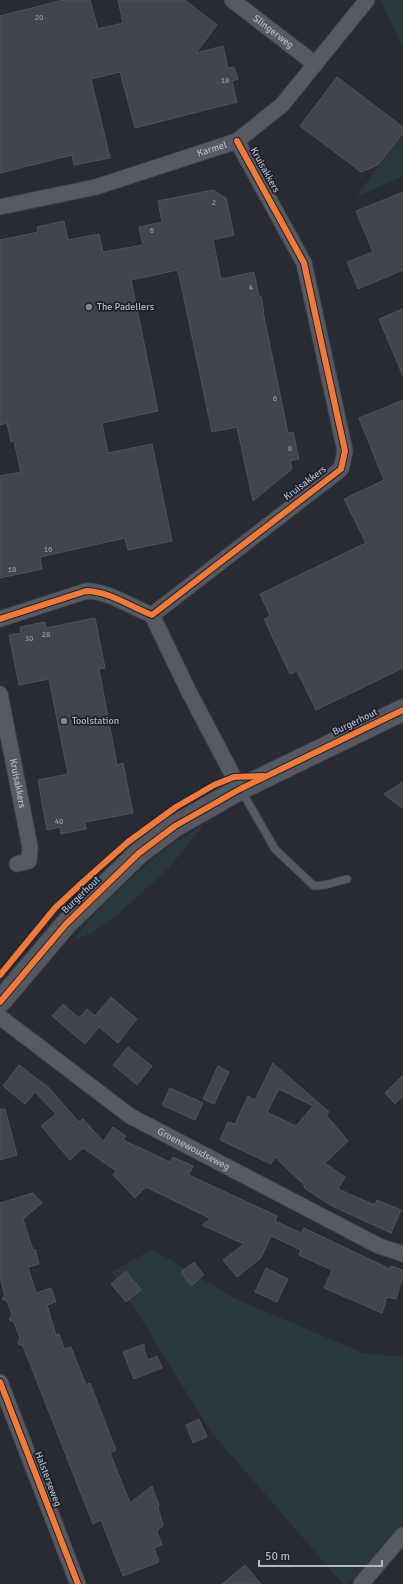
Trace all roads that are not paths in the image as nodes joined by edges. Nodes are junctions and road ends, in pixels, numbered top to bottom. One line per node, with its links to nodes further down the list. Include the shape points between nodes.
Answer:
1 (232, 0): 3 (street, Slingerweg)
2 (367, 0): 3 (street, Karmel)
3 (314, 64): 4 (street, Karmel, via 282,105)
4 (237, 141): 5 (street, Karmel, via 96,187); 6 (street, Kruisakkers, via 304,263 345,451 341,470)
5 (0, 207)
6 (152, 614): 7 (street, via 98,591 86,591); 10 (street)
7 (0, 619)
8 (0, 694): 11 (street, Kruisakkers, via 30,847 29,862)
9 (403, 710): 10 (street, Burgerhout)
10 (240, 789): 12 (lane, via 275,849 314,886); 13 (street, Burgerhout, via 175,826 139,853 66,924)
11 (17, 864)
12 (347, 879)
13 (0, 1002)
14 (0, 1017): 15 (street, Groenewoudseweg, via 130,1116 379,1246)
15 (403, 1254)
16 (0, 1382): 18 (street, Halsterseweg)
17 (403, 1535): 19 (street)
18 (78, 1584)
19 (361, 1584)

